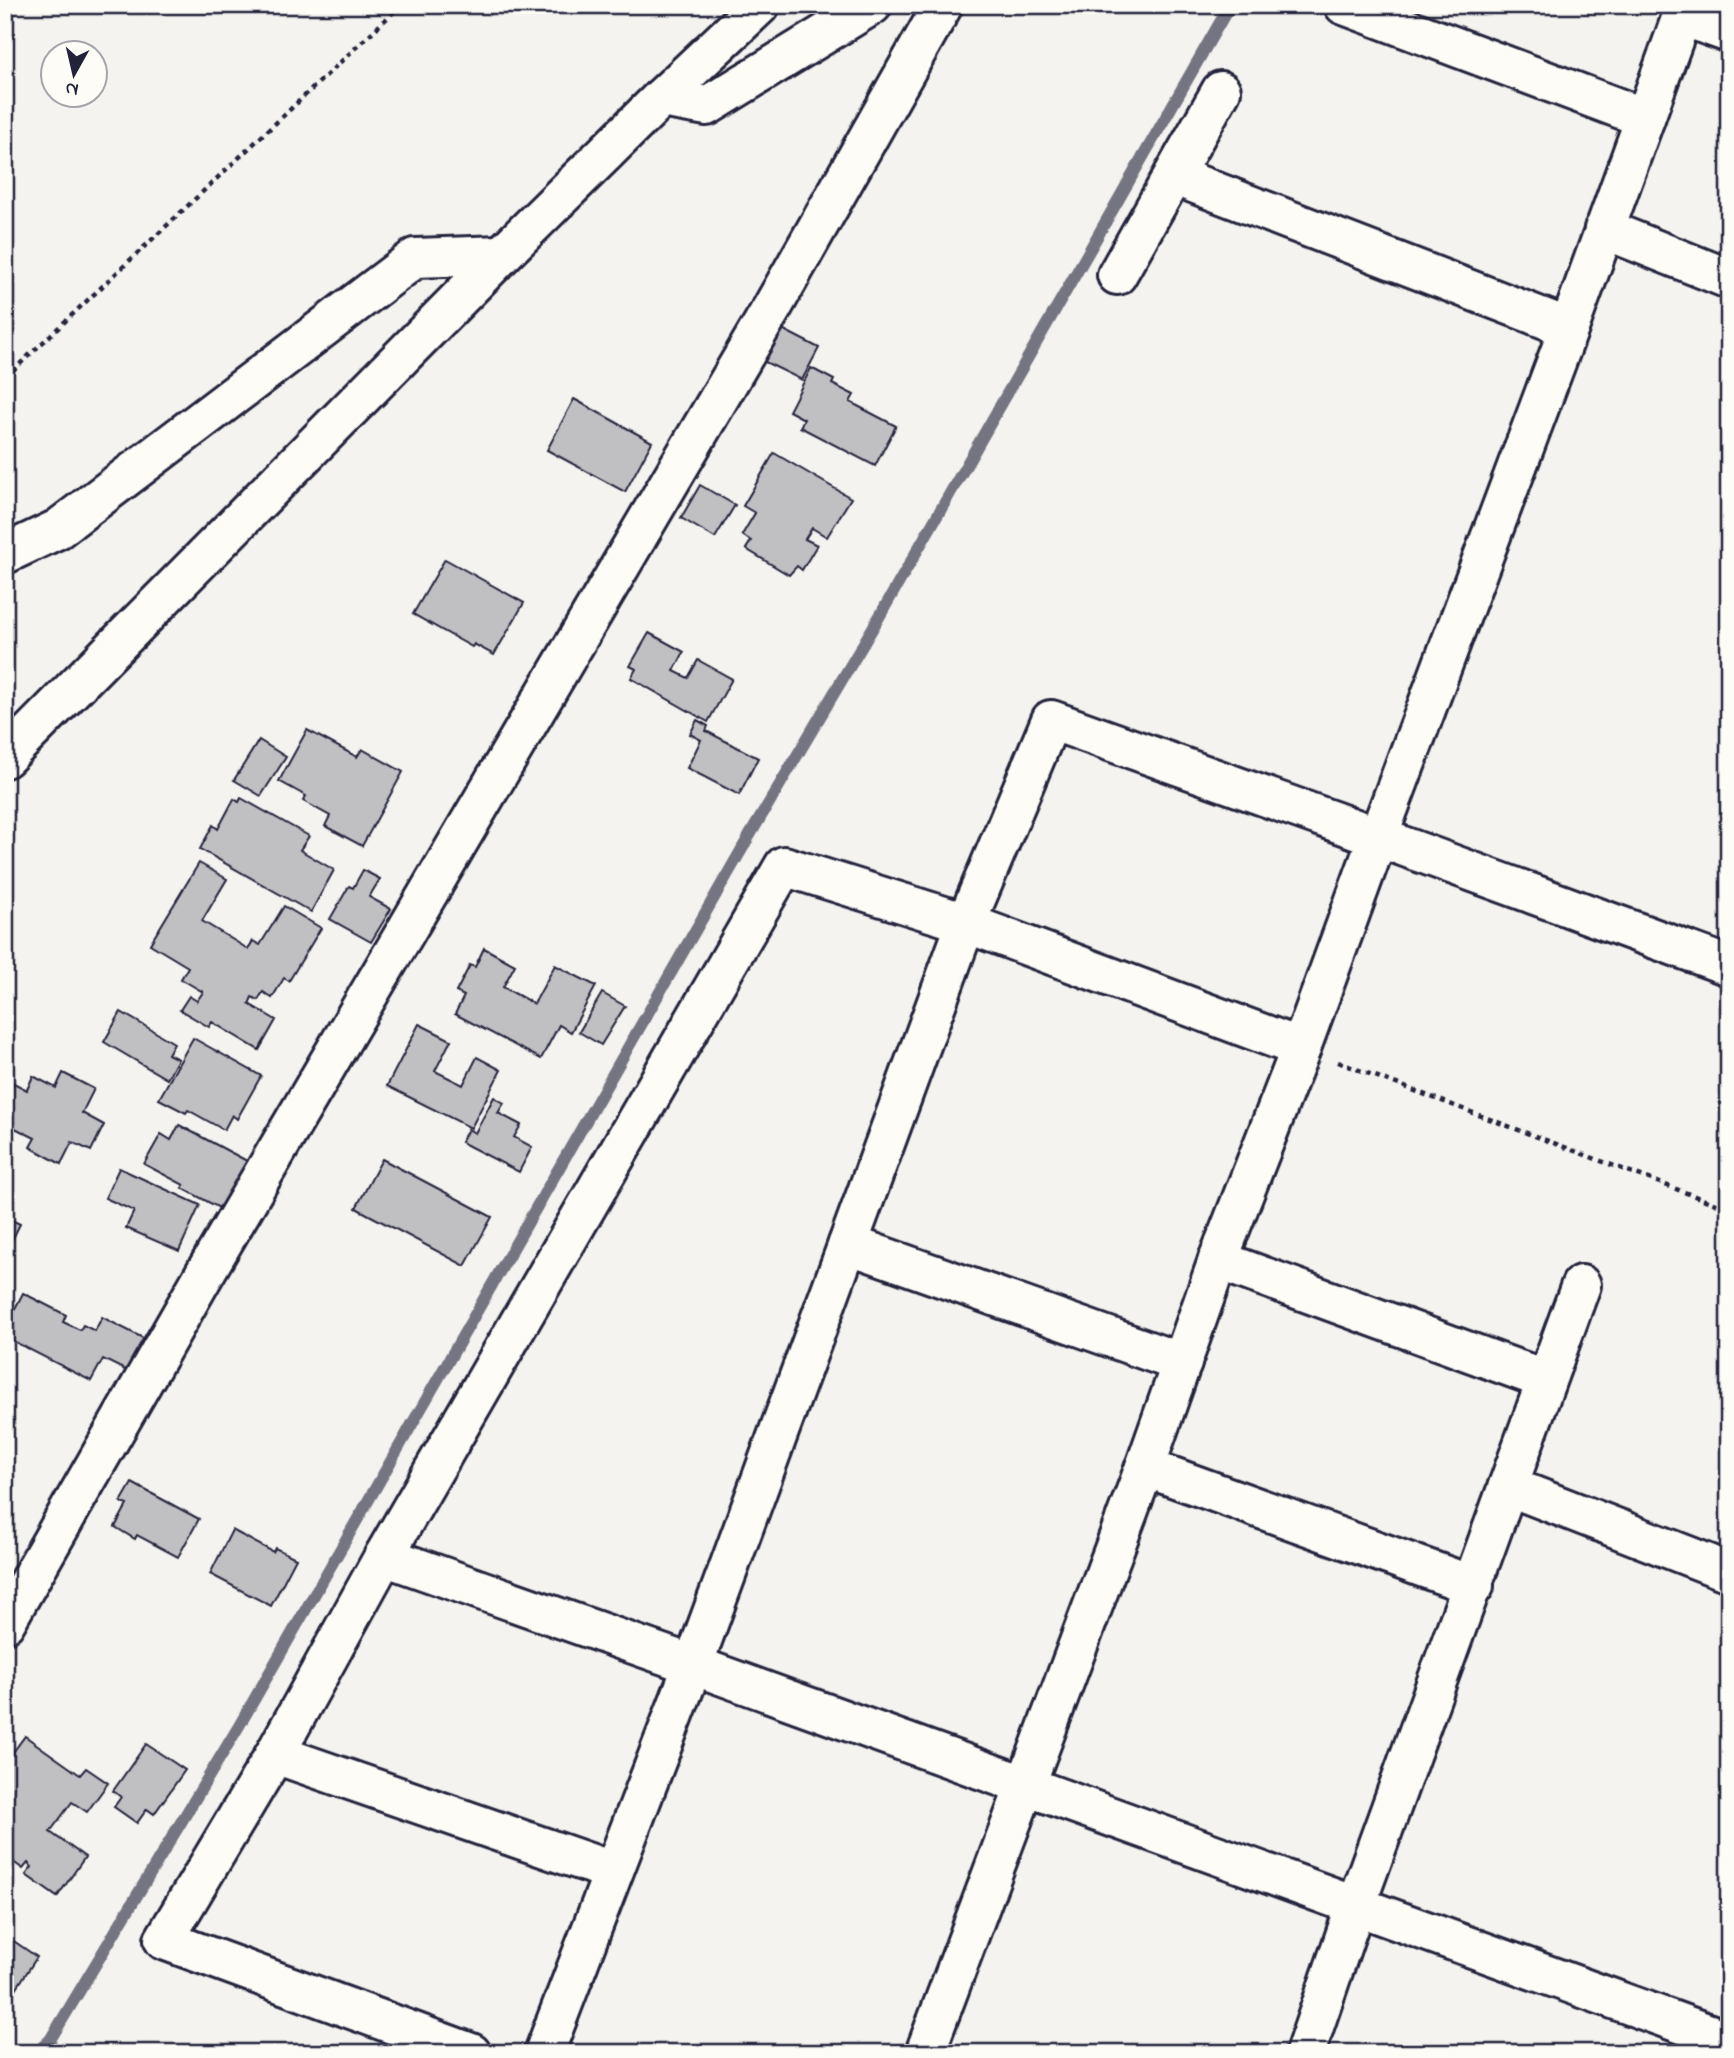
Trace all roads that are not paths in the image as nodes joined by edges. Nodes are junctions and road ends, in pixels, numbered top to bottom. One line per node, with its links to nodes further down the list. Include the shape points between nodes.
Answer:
1 (760, 5): 8 (street)
2 (872, 5): 8 (street, via 707,106)
3 (943, 5): 32 (street, via 772,308 205,1273)
4 (1344, 5): 9 (street)
5 (1684, 11): 6 (street); 9 (street)
6 (1729, 33)
7 (1221, 91): 10 (street)
8 (660, 98): 12 (street)
9 (1645, 118): 11 (street)
10 (1174, 176): 13 (street); 15 (street)
11 (1604, 229): 14 (street); 15 (street)
12 (502, 255): 16 (street, via 415,258 58,529); 17 (street)
13 (1117, 275)
14 (1729, 279)
15 (1569, 328): 18 (street)
16 (5, 554)
17 (5, 758)
18 (1378, 837): 19 (street, via 1051,720); 20 (street); 21 (street)
19 (966, 923): 21 (street); 22 (street); 29 (street, via 784,866)
20 (1725, 955)
21 (1301, 1048): 23 (street)
22 (848, 1244): 25 (street); 33 (street)
23 (1219, 1260): 25 (street); 26 (street)
24 (1581, 1284): 26 (street)
25 (1182, 1363): 27 (street)
26 (1546, 1380): 28 (street)
27 (1145, 1467): 31 (street); 35 (street)
28 (1508, 1486): 30 (street); 31 (street)
29 (384, 1556): 33 (street); 34 (street)
30 (1729, 1572)
31 (1474, 1586): 37 (street)
32 (5, 1623)
33 (693, 1665): 35 (street); 36 (street)
34 (275, 1754): 36 (street); 39 (street, via 164,1940)
35 (1024, 1786): 37 (street); 41 (street)
36 (612, 1871): 40 (street)
37 (1355, 1907): 38 (street); 42 (street)
38 (1729, 2041)
39 (471, 2053)
40 (544, 2053)
41 (925, 2053)
42 (1305, 2053)

